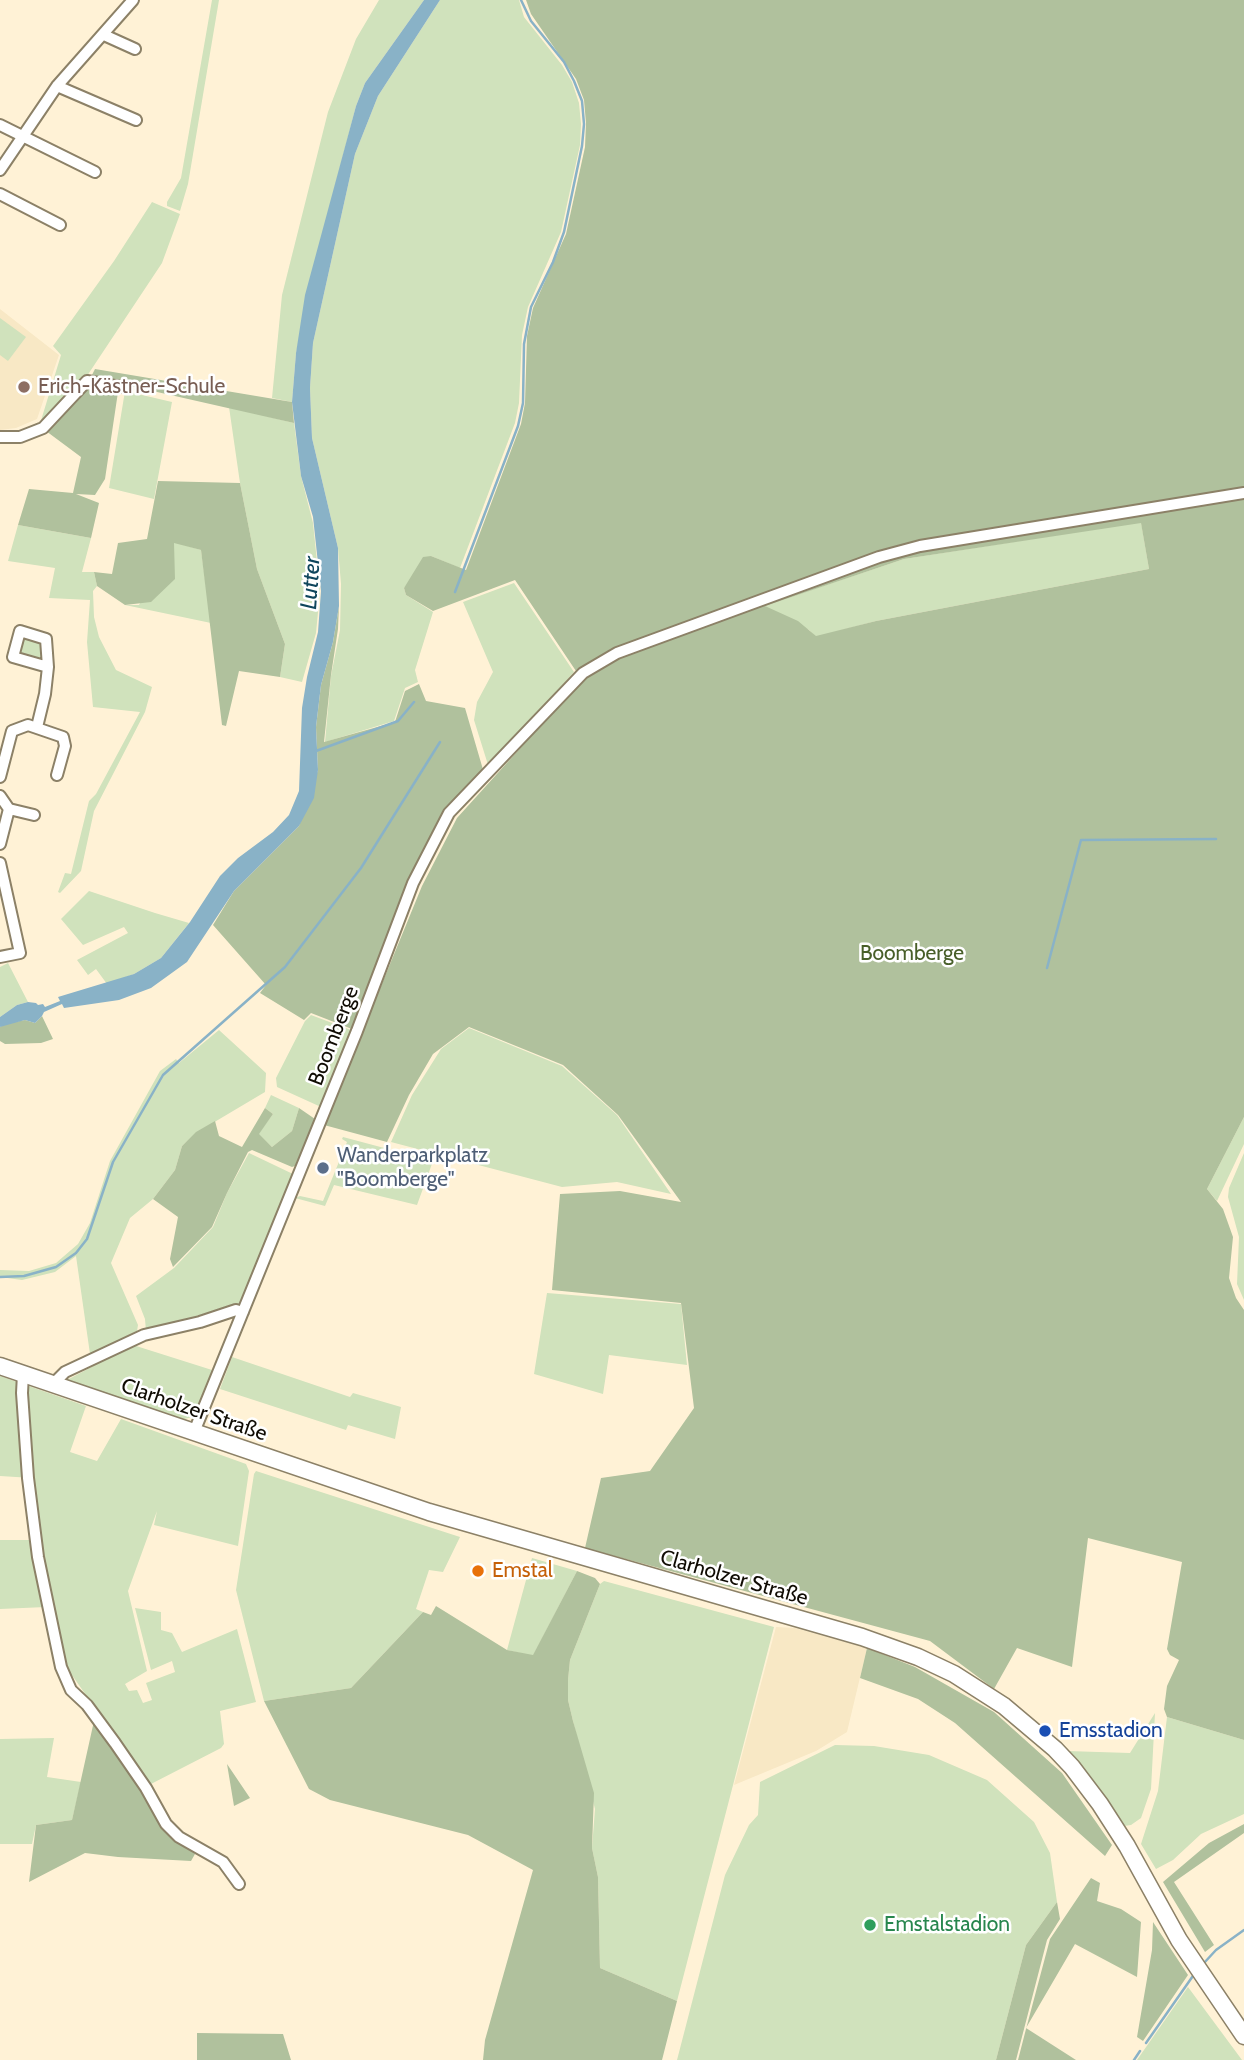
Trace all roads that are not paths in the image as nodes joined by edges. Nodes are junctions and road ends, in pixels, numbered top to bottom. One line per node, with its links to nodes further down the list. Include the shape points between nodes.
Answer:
1 (133, 0): 2 (street)
2 (104, 35): 3 (street); 4 (street)
3 (135, 48)
4 (57, 86): 5 (street); 7 (street)
5 (136, 120)
6 (0, 125): 7 (street)
7 (22, 137): 8 (street); 9 (street)
8 (0, 170)
9 (95, 172)
10 (0, 194): 11 (street)
11 (61, 225)
12 (120, 387): 13 (street, via 87,381 43,428)
13 (0, 437)
14 (1244, 493): 25 (street, Boomberge, via 920,546 617,653 583,673 449,813 413,883)
15 (48, 667): 16 (street)
16 (37, 727): 17 (street, via 65,740); 18 (street, via 12,731)
17 (57, 775)
18 (0, 777)
19 (0, 796): 20 (street)
20 (9, 809): 21 (street); 22 (street)
21 (34, 816)
22 (0, 844)
23 (0, 863): 24 (street, via 20,953)
24 (0, 957)
25 (243, 1312): 28 (street, Clarholzer Straße, via 236,1310 144,1335 65,1372); 29 (street, Boomberge)
26 (0, 1366): 27 (street, Clarholzer Straße)
27 (23, 1374): 28 (street, Clarholzer Straße); 30 (street, via 36,1544 61,1667 71,1690 115,1743 166,1824 179,1837 223,1862)
28 (53, 1384): 29 (street, Clarholzer Straße)
29 (194, 1432): 31 (street, Clarholzer Straße, via 442,1516 862,1637 954,1674 1004,1706 1072,1768 1127,1846 1180,1940)
30 (239, 1884)
31 (1244, 2036)

